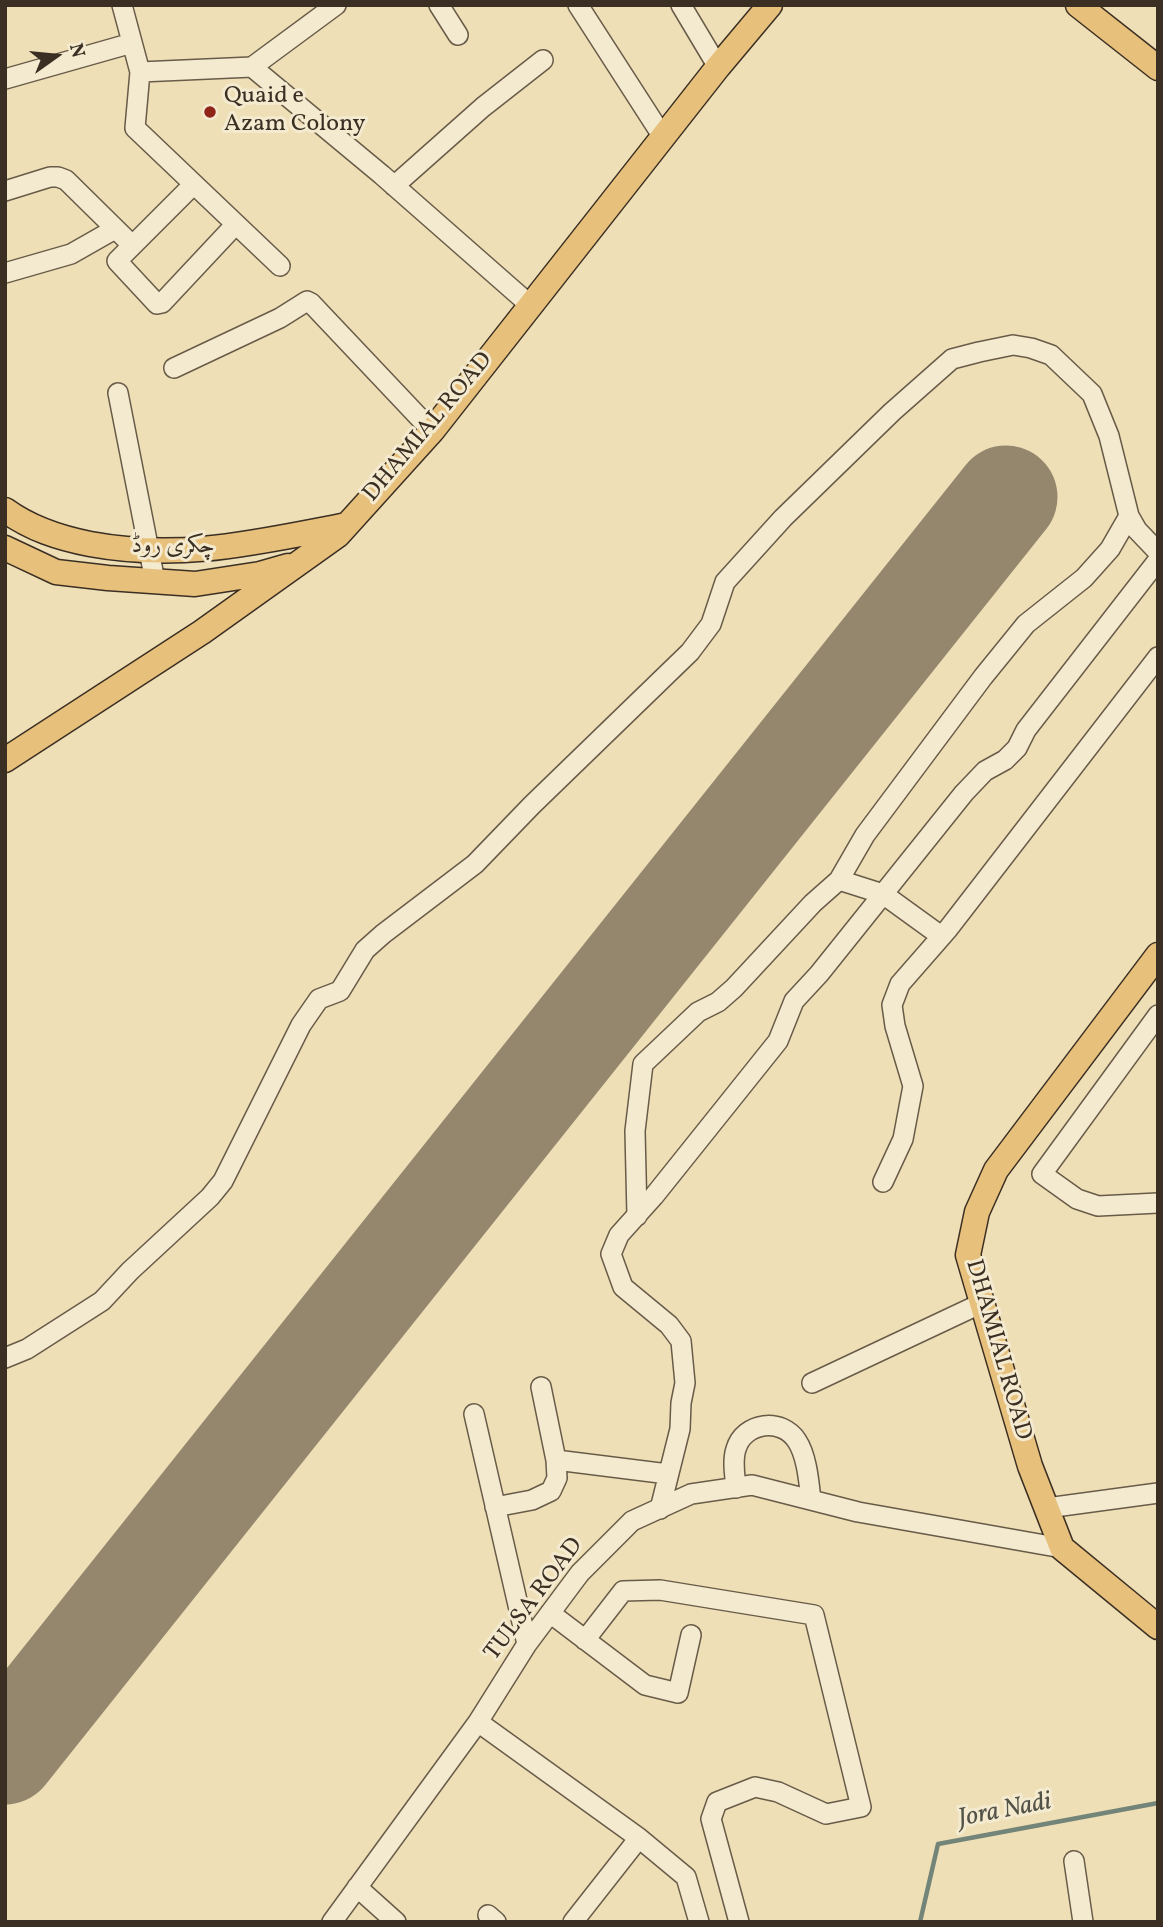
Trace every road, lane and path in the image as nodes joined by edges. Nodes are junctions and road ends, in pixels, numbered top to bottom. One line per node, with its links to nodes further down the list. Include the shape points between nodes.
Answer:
1 (122, 5): 9 (street)
2 (336, 5): 11 (street)
3 (439, 5): 8 (street)
4 (578, 5): 16 (street)
5 (681, 5): 12 (street)
6 (770, 5): 12 (main road, DHAMIAL ROAD)
7 (1079, 6): 13 (main road)
8 (458, 35)
9 (132, 43): 14 (street); 15 (street)
10 (543, 61): 18 (street)
11 (252, 67): 14 (street); 18 (street)
12 (718, 67): 16 (main road, DHAMIAL ROAD)
13 (1158, 68)
14 (141, 72): 17 (street, via 135,128)
15 (5, 79)
16 (663, 136): 25 (main road, DHAMIAL ROAD)
17 (193, 185): 20 (street); 22 (street)
18 (394, 186): 25 (street)
19 (5, 191): 21 (street, via 58,177)
20 (236, 224): 22 (street, via 160,304 118,264); 23 (street)
21 (115, 229): 22 (street); 24 (street, via 71,254)
22 (132, 245)
23 (280, 266)
24 (5, 273)
25 (530, 305): 28 (main road, DHAMIAL ROAD)
26 (174, 368): 28 (street, via 311,303)
27 (118, 393): 33 (street)
28 (432, 430): 31 (main road, DHAMIAL ROAD)
29 (5, 510): 33 (main road, چکری روڈ, via 61,538)
30 (1129, 516): 34 (street); 42 (street, via 1110,550 1084,578 1026,624 983,677 865,835); 51 (street, via 1111,444 1092,394 1051,355 1013,345 952,359 783,518 725,582 711,624 690,652 475,864 365,950 340,991 319,999 301,1025 223,1181 210,1197 102,1301)
31 (347, 525): 33 (main road, چکری روڈ, via 268,542); 36 (main road, DHAMIAL ROAD)
32 (5, 548): 37 (main road, چکری روڈ, via 56,572)
33 (149, 552): 37 (street)
34 (1158, 552)
35 (1158, 560): 43 (street, via 1026,730 1017,748 964,793)
36 (302, 562): 38 (main road, چکری روڈ); 39 (main road, DHAMIAL ROAD)
37 (155, 581): 38 (main road, چکری روڈ)
38 (195, 584): 39 (main road, via 207,604)
39 (202, 632): 41 (main road, DHAMIAL ROAD)
40 (1158, 657): 44 (street)
41 (5, 760)
42 (839, 880): 43 (street); 49 (street, via 734,988 698,1012 643,1064 635,1131)
43 (883, 894): 44 (street); 49 (street, via 794,1002 778,1041)
44 (941, 936): 47 (street, via 900,984 892,1004 913,1086 903,1139)
45 (1158, 955): 50 (main road, DHAMIAL ROAD, via 996,1170 976,1212 968,1255)
46 (1158, 1015): 48 (street, via 1042,1174 1077,1199 1098,1206)
47 (883, 1182)
48 (1158, 1203)
49 (637, 1216): 56 (street, via 619,1235 611,1254 623,1287 669,1325 681,1341 685,1383 680,1429)
50 (982, 1303): 52 (street); 61 (main road, DHAMIAL ROAD, via 1030,1466)
51 (5, 1358)
52 (812, 1383)
53 (541, 1387): 55 (street)
54 (474, 1414): 60 (street)
55 (556, 1460): 56 (street); 60 (street, via 557,1478 551,1491)
56 (668, 1474): 62 (street)
57 (736, 1488): 59 (street, TULSA ROAD, via 752,1485); 59 (street, via 737,1445 753,1428 775,1425 797,1441 809,1475); 62 (street, TULSA ROAD, via 691,1494)
58 (1158, 1493): 61 (street)
59 (811, 1500): 63 (street, TULSA ROAD)
60 (495, 1507): 68 (street)
61 (1047, 1508): 63 (main road, DHAMIAL ROAD)
62 (660, 1509): 64 (street, TULSA ROAD, via 632,1521 580,1573)
63 (1062, 1548): 65 (main road, DHAMIAL ROAD)
64 (550, 1613): 67 (street); 68 (street, TULSA ROAD)
65 (1158, 1627)
66 (691, 1635): 67 (street, via 678,1693 645,1685)
67 (585, 1640): 77 (street, via 623,1591 660,1590 814,1615 861,1807 826,1814 778,1791 755,1787 717,1802 711,1819)
68 (527, 1644): 69 (street, TULSA ROAD)
69 (478, 1722): 70 (street); 72 (street, TULSA ROAD)
70 (639, 1838): 75 (street); 76 (street, via 686,1877)
71 (1074, 1861): 78 (street)
72 (357, 1887): 73 (street, TULSA ROAD); 74 (street)
73 (332, 1922)
74 (396, 1922)
75 (573, 1922)
76 (699, 1922)
77 (739, 1922)
78 (1083, 1922)

